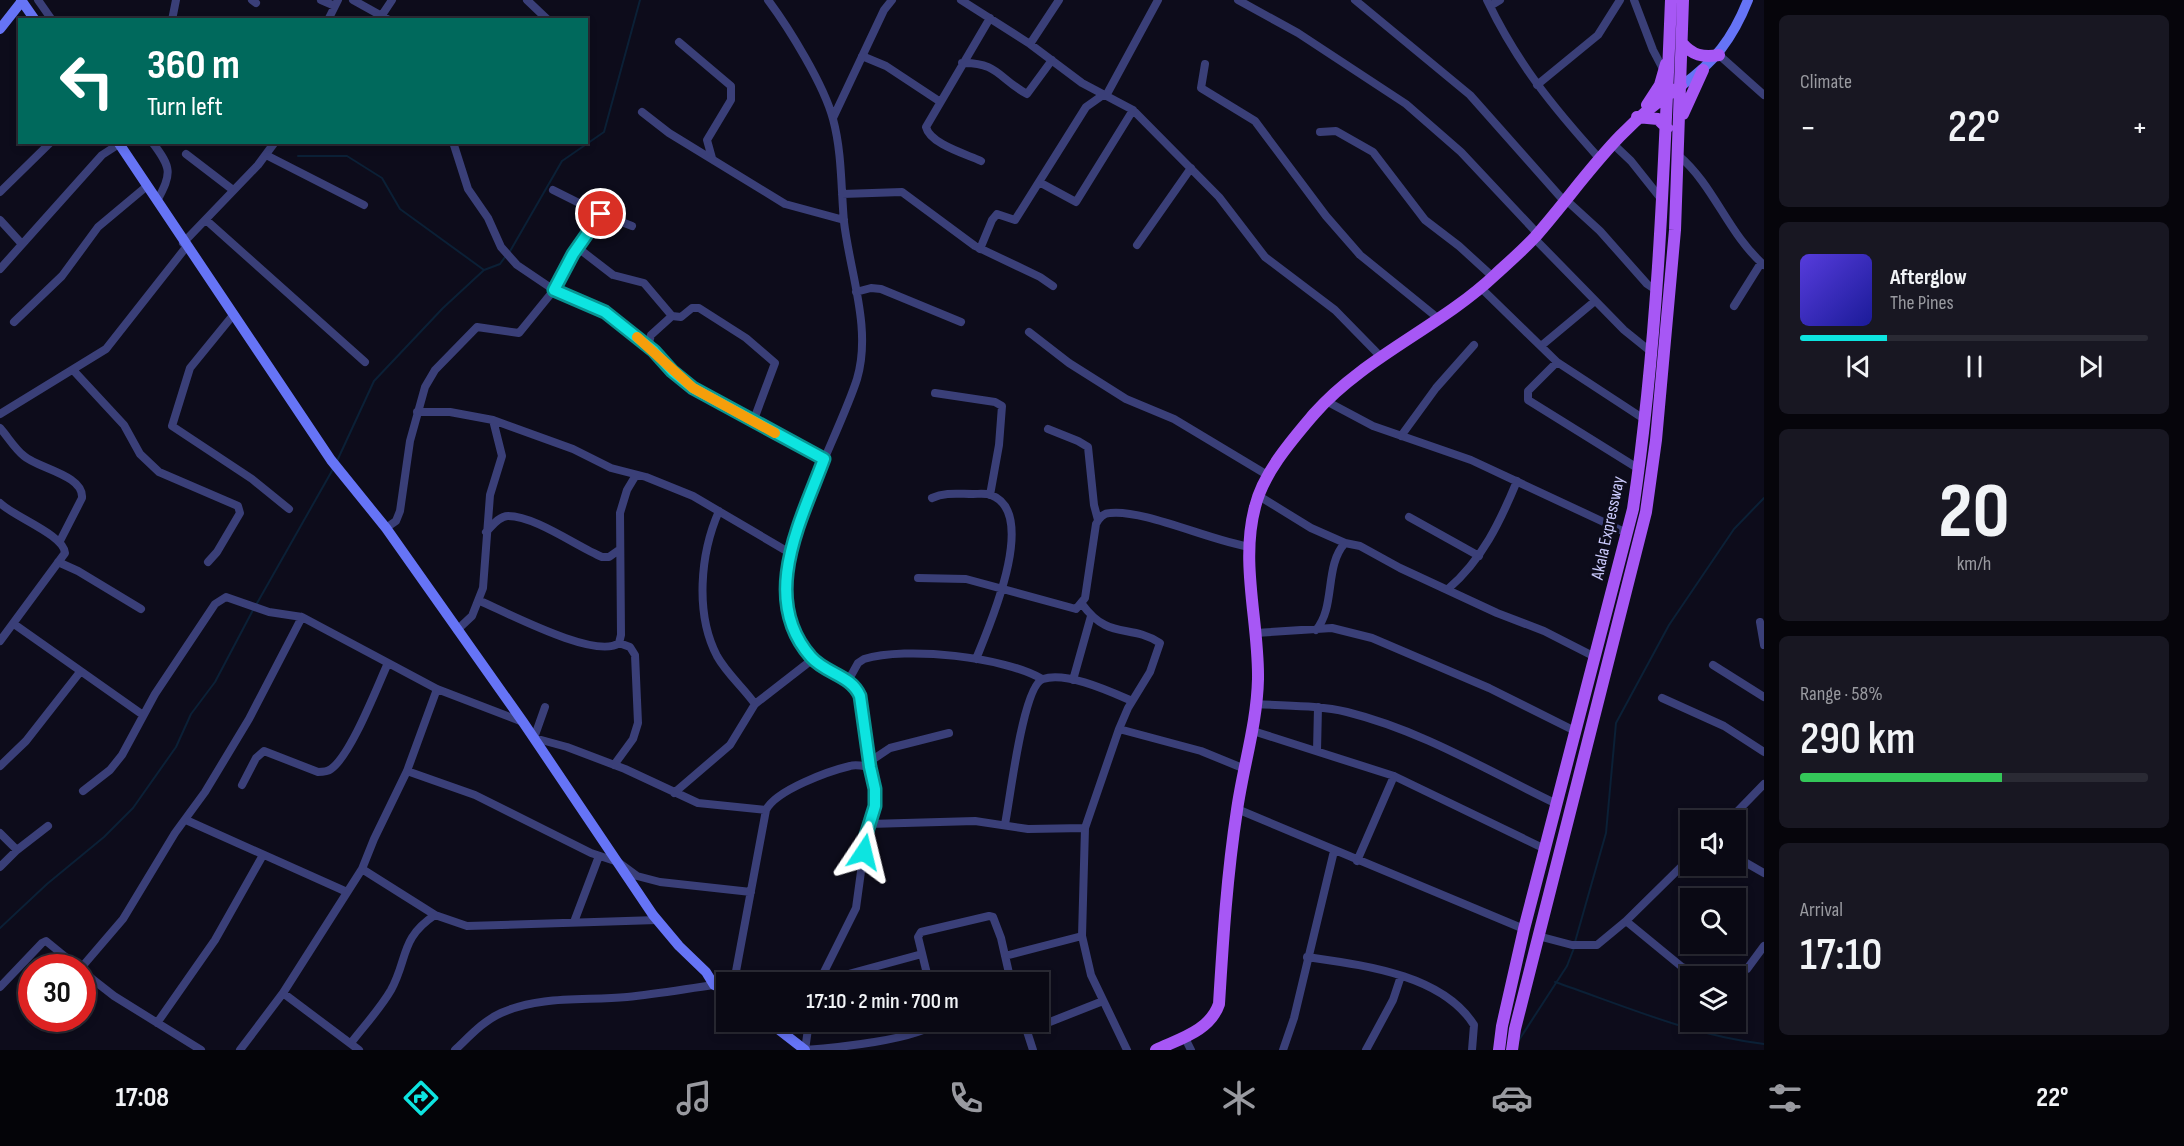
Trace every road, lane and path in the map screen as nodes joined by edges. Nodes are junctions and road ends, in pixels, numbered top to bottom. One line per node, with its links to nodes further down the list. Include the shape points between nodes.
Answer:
1 (38, 0): 25 (street)
2 (176, 0): 26 (street)
3 (321, 0): 21 (street)
4 (353, 0): 23 (street)
5 (392, 0): 23 (street)
6 (527, 0): 28 (street)
7 (768, 0): 50 (street, via 805,58)
8 (892, 0): 35 (street)
9 (961, 0): 29 (street)
10 (1059, 0): 32 (street)
11 (1158, 0): 43 (street)
12 (1238, 0): 82 (street, via 1298,33 1406,104 1461,152)
13 (1355, 0): 73 (street, via 1470,95)
14 (1500, 0): 22 (street)
15 (1620, 0): 41 (street, via 1598,35)
16 (1634, 0): 40 (street)
17 (1671, 0): 33 (main road, Akala Expressway)
18 (1683, 0): 33 (main road, Akala Expressway)
19 (1748, 0): 34 (street)
20 (22, 1): 24 (street); 30 (street)
21 (337, 3): 27 (street)
22 (1488, 3): 41 (street, via 1504,38)
23 (386, 17)
24 (34, 18)
25 (51, 18)
26 (172, 18)
27 (329, 18)
28 (547, 18)
29 (990, 18): 32 (street); 37 (street)
30 (0, 29)
31 (680, 42): 64 (street, via 731,86 731,100 707,140)
32 (1030, 44): 36 (street)
33 (1676, 45): 34 (main road, via 1701,57); 40 (main road); 42 (main road, Akala Expressway); 44 (main road, Akala Expressway)
34 (1719, 55): 39 (street); 45 (street)
35 (862, 56): 46 (street, via 886,66); 50 (street)
36 (1052, 60): 37 (street, via 1027,94 989,66); 43 (street, via 1082,83)
37 (962, 63): 46 (street)
38 (1205, 64): 100 (street, via 1202,88 1255,121 1360,255)
39 (1703, 70): 42 (street); 51 (main road)
40 (1664, 71): 49 (main road, via 1653,98)
41 (1537, 84): 63 (street)
42 (1681, 86): 44 (main road); 51 (main road, Akala Expressway)
43 (1105, 94): 47 (street); 67 (street, via 1086,107)
44 (1669, 94): 49 (main road); 52 (main road, Akala Expressway)
45 (1764, 95)
46 (939, 101): 65 (street, via 926,126 927,132)
47 (1133, 110): 66 (street); 67 (street, via 1076,202)
48 (642, 112): 64 (street)
49 (1637, 117): 52 (main road, via 1658,119); 54 (main road)
50 (833, 118): 72 (street)
51 (1680, 121): 62 (main road, Akala Expressway)
52 (1667, 128): 75 (main road, Akala Expressway)
53 (1320, 132): 90 (street, via 1336,131 1373,152 1425,220)
54 (1612, 143): 63 (main road); 75 (street, via 1632,161)
55 (49, 144): 71 (street)
56 (122, 144): 68 (street); 83 (street, via 102,155)
57 (153, 144): 74 (street, via 169,171)
58 (274, 144): 61 (street)
59 (454, 144): 93 (street, via 468,189 488,218 501,247 511,259)
60 (186, 154): 69 (street)
61 (266, 155): 69 (street); 76 (street)
62 (1678, 155): 88 (street, via 1697,174 1720,212); 207 (main road, Akala Expressway, via 1664,358 1646,512)
63 (1599, 158): 73 (main road)
64 (713, 159): 80 (street, via 785,204)
65 (981, 161)
66 (1191, 168): 85 (street); 108 (street, via 1232,212 1265,257 1335,310)
67 (1039, 183): 87 (street, via 1015,220 1000,214 992,220)
68 (147, 186): 74 (street); 101 (street, via 98,227 62,276)
69 (233, 190): 79 (street)
70 (553, 190): 77 (street)
71 (0, 192)
72 (842, 194): 80 (street); 87 (street, via 902,192 948,229)
73 (1565, 200): 82 (main road); 94 (street)
74 (157, 201): 84 (street)
75 (1663, 201): 94 (main road, Akala Expressway)
76 (364, 205)
77 (601, 214): 81 (street); 86 (street)
78 (0, 220): 83 (street)
79 (206, 220): 84 (street); 109 (street)
80 (844, 220): 95 (street)
81 (632, 226)
82 (1536, 236): 90 (main road); 96 (street)
83 (21, 243): 89 (street)
84 (185, 245): 98 (street); 111 (street, via 106,349)
85 (1137, 245)
86 (578, 248): 93 (street); 99 (street, via 613,275 645,283)
87 (981, 249): 91 (street)
88 (1763, 264): 97 (street)
89 (0, 269)
90 (1492, 277): 92 (main road)
91 (1053, 286)
92 (1481, 288): 100 (main road); 106 (street)
93 (554, 290): 105 (street, via 605,312); 114 (street, via 519,333 483,327 471,331 435,369)
94 (1656, 290): 107 (main road, Akala Expressway)
95 (856, 292): 102 (street, via 881,289); 122 (street, via 862,358 849,402)
96 (1594, 300): 106 (street); 107 (street)
97 (1734, 306)
98 (234, 314): 131 (street, via 190,368 172,426 252,479); 135 (street, via 341,472)
99 (672, 316): 105 (street, via 651,335); 118 (street, via 681,317 692,308 699,308 746,338 775,363)
100 (1439, 319): 108 (main road)
101 (14, 322)
102 (961, 322)
103 (1029, 332): 125 (street, via 1126,399 1174,419)
104 (1474, 345): 121 (street)
105 (648, 346): 118 (street, via 693,388)
106 (1541, 346): 110 (street)
107 (1650, 351): 116 (main road, Akala Expressway)
108 (1382, 358): 113 (main road)
109 (365, 362)
110 (1557, 362): 116 (street); 123 (street, via 1528,391 1528,400)
111 (73, 370): 115 (street); 145 (street, via 124,425 150,464 168,476 238,506 240,513)
112 (935, 393): 127 (street, via 1002,406)
113 (1326, 401): 121 (street); 125 (main road)
114 (417, 412): 117 (street, via 450,412); 135 (street, via 400,511 396,521)
115 (0, 414)
116 (1644, 419): 123 (main road, Akala Expressway)
117 (493, 420): 124 (street); 136 (street, via 502,456 490,495)
118 (753, 422): 122 (street)
119 (0, 428): 138 (street, via 25,458 73,481 82,490 82,498)
120 (1048, 429): 134 (street, via 1088,447)
121 (1401, 436): 126 (street)
122 (824, 459): 142 (street)
123 (1639, 469): 137 (main road, Akala Expressway)
124 (636, 475): 132 (street, via 693,496); 141 (street, via 623,501)
125 (1269, 476): 128 (main road)
126 (1517, 481): 137 (street); 143 (street)
127 (990, 495): 129 (street, via 943,493); 147 (street, via 1006,507 1009,521 1010,555)
128 (1259, 496): 139 (street, via 1311,528); 140 (main road)
129 (932, 498)
130 (0, 502): 138 (street, via 9,512)
131 (289, 509)
132 (719, 511): 142 (street); 175 (street, via 706,552 706,628 724,667)
133 (1409, 517): 143 (street)
134 (1098, 520): 140 (street, via 1111,512 1126,513 1227,544); 150 (street)
135 (386, 528): 156 (street)
136 (486, 532): 141 (street, via 498,519 507,516 538,525 602,557); 149 (street, via 487,558)
137 (1628, 532): 162 (main road, Akala Expressway)
138 (60, 541): 144 (street, via 65,553)
139 (1345, 543): 148 (street); 157 (street, via 1337,557)
140 (1250, 547): 158 (main road)
141 (619, 550): 160 (street)
142 (790, 553): 163 (street, via 784,584 786,604 792,628)
143 (1479, 556): 148 (street)
144 (58, 562): 151 (street); 155 (street)
145 (207, 562)
146 (918, 578): 147 (street, via 966,579)
147 (1004, 589): 150 (street, via 1072,608); 164 (street)
148 (1448, 589): 162 (street)
149 (480, 601): 156 (street, via 468,621); 160 (street, via 588,646 613,647)
150 (1082, 604): 152 (street)
151 (141, 609)
152 (1091, 616): 169 (street); 174 (street, via 1107,627 1160,644 1150,672)
153 (302, 617): 165 (street); 179 (street, via 269,612 226,597 215,604); 202 (street, via 249,719)
154 (1760, 622): 161 (street)
155 (14, 624): 159 (street); 167 (street)
156 (457, 630): 180 (street)
157 (1316, 630): 158 (street); 183 (street, via 1332,628 1372,638 1489,688)
158 (1255, 633): 176 (main road)
159 (0, 641)
160 (618, 643): 188 (street, via 630,646 635,655 638,723 633,739)
161 (1764, 645)
162 (1595, 657): 183 (main road, Akala Expressway)
163 (813, 659): 170 (street); 175 (street)
164 (976, 659): 168 (street, via 1013,666); 170 (street, via 927,653 872,657 858,663)
165 (388, 663): 171 (street); 195 (street, via 350,744 335,766 318,772 264,751)
166 (1713, 665): 172 (street)
167 (80, 672): 179 (street); 190 (street, via 26,741)
168 (1042, 679): 169 (street); 205 (street, via 1032,688 1024,714)
169 (1073, 680): 174 (street)
170 (848, 681): 189 (street, via 860,696)
171 (437, 689): 180 (street); 192 (street)
172 (1764, 697)
173 (1662, 698): 187 (street, via 1724,726)
174 (1132, 701): 181 (street)
175 (755, 704): 197 (street, via 730,745)
176 (1256, 704): 178 (street); 182 (main road)
177 (544, 707): 185 (street)
178 (1318, 708): 186 (street); 198 (street, via 1348,713 1433,741)
179 (143, 715): 196 (street, via 110,770)
180 (523, 722): 185 (street)
181 (1119, 729): 191 (street, via 1201,751); 208 (street)
182 (1253, 731): 186 (street); 191 (main road)
183 (1575, 731): 198 (main road, Akala Expressway)
184 (949, 732): 189 (street, via 891,748)
185 (534, 738): 188 (street); 216 (street)
186 (1317, 751): 193 (street)
187 (1764, 752)
188 (615, 765): 197 (street)
189 (869, 765): 200 (street, via 853,765 791,788); 204 (street, via 875,789)
190 (0, 766)
191 (1245, 770): 199 (main road)
192 (407, 771): 214 (street, via 475,795); 220 (street)
193 (1394, 776): 210 (street); 215 (street)
194 (1764, 784): 201 (street)
195 (242, 785)
196 (83, 791)
197 (674, 793): 200 (street, via 716,807)
198 (1557, 804): 203 (main road, Akala Expressway)
199 (1237, 809): 212 (street); 258 (main road, via 1219,1004 1212,1021)
200 (766, 810): 223 (street)
201 (1739, 810)
202 (186, 820): 213 (street); 234 (street, via 123,919)
203 (1552, 822): 207 (main road); 210 (main road, Akala Expressway)
204 (869, 824): 205 (street); 235 (street, via 856,908 819,982)
205 (1005, 824): 208 (street, via 1028,829)
206 (48, 826): 211 (street)
207 (1566, 826): 230 (main road, Akala Expressway)
208 (1085, 828): 229 (street)
209 (0, 833): 211 (street)
210 (1545, 849): 228 (main road, Akala Expressway)
211 (17, 850): 218 (street)
212 (1335, 851): 215 (street); 237 (street)
213 (263, 855): 222 (street); 251 (street, via 215,940)
214 (599, 856): 216 (street); 227 (street)
215 (1357, 861): 228 (street)
216 (618, 862): 223 (street, via 638,876 660,882); 225 (street)
217 (1746, 863): 221 (street)
218 (0, 867)
219 (1680, 868): 226 (street)
220 (362, 869): 222 (street); 224 (street)
221 (1764, 873)
222 (347, 892): 248 (street)
223 (751, 892): 241 (street)
224 (435, 915): 227 (street, via 478,927); 259 (street, via 423,923 409,942 391,989)
225 (657, 920): 227 (street); 246 (street)
226 (1626, 921): 230 (street, via 1597,945 1572,945); 238 (street)
227 (574, 922)
228 (1524, 929): 252 (main road, Akala Expressway)
229 (1082, 936): 236 (street); 249 (street, via 1091,975)
230 (1538, 936): 253 (main road, Akala Expressway)
231 (1764, 945): 240 (street)
232 (32, 954): 233 (street, via 46,941)
233 (62, 954)
234 (94, 954)
235 (922, 954): 236 (street, via 918,937 921,932 989,916 997,925); 242 (street)
236 (1005, 956): 243 (street)
237 (1307, 957): 244 (street, via 1370,966); 271 (street)
238 (1682, 966)
239 (18, 968): 247 (street)
240 (1746, 970)
241 (736, 972)
242 (926, 972)
243 (1009, 972)
244 (1401, 976): 272 (street, via 1393,1000); 273 (street, via 1434,990 1468,1015 1474,1024)
245 (96, 981): 251 (street)
246 (714, 985): 265 (street, via 626,997 551,999 524,1005 485,1022)
247 (0, 987)
248 (283, 993): 259 (street); 263 (street)
249 (1103, 1001): 250 (street); 268 (street)
250 (1049, 1022)
251 (157, 1023): 262 (street)
252 (1502, 1026): 253 (main road); 274 (main road, Akala Expressway)
253 (1515, 1029): 260 (main road, Akala Expressway)
254 (782, 1032): 266 (street)
255 (808, 1032): 266 (street)
256 (917, 1032): 261 (street)
257 (1027, 1032): 267 (street)
258 (1184, 1036): 269 (main road); 270 (street)
259 (351, 1043): 264 (street)
260 (1513, 1046)
261 (844, 1048): 266 (street)
262 (201, 1050)
263 (240, 1050)
264 (359, 1050)
265 (455, 1050)
266 (805, 1050)
267 (1033, 1050)
268 (1127, 1050)
269 (1156, 1050)
270 (1191, 1050)
271 (1283, 1050)
272 (1366, 1050)
273 (1472, 1050)
274 (1499, 1050)

